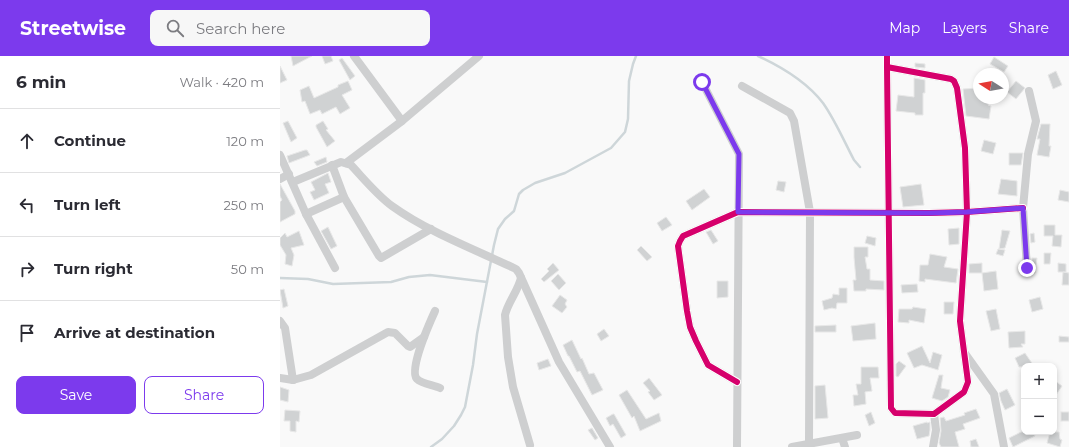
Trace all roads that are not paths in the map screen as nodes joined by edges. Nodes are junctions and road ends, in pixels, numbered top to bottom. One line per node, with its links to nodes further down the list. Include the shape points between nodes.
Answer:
1 (354, 56): 8 (street)
2 (479, 56): 8 (street)
3 (887, 56): 4 (street)
4 (887, 68): 19 (street); 20 (street, via 951,79 956,84 965,148)
5 (702, 82): 17 (street, via 739,154)
6 (742, 86): 18 (street, via 793,117)
7 (1029, 91): 16 (street, via 1036,121 1028,154)
8 (402, 121): 10 (street)
9 (280, 155): 12 (street)
10 (346, 163): 11 (street, via 341,162); 22 (street, via 391,206)
11 (332, 166): 14 (street); 15 (street)
12 (289, 174): 13 (street); 14 (street)
13 (280, 179)
14 (293, 182): 21 (street)
15 (344, 198): 21 (street); 22 (street, via 381,258)
16 (1023, 208): 20 (street); 24 (street)
17 (738, 212): 18 (street); 32 (street); 32 (street, via 683,236 678,246 690,327 708,365)
18 (810, 212): 19 (street); 37 (street)
19 (889, 212): 20 (street); 34 (street, via 891,408 895,413)
20 (967, 212): 29 (street, via 960,304)
21 (306, 214): 23 (street)
22 (431, 229): 25 (street, via 516,269)
23 (335, 268)
24 (1027, 268)
25 (521, 278): 38 (street, via 505,315 513,388); 39 (street, via 559,362)
26 (435, 311): 28 (street)
27 (280, 321): 31 (street, via 285,328)
28 (424, 337): 31 (street, via 410,347 395,332 388,332 311,375); 33 (street, via 415,375 418,380)
29 (963, 351): 34 (street, via 967,387); 44 (street, via 994,394)
30 (280, 378): 31 (street)
31 (293, 380)
32 (737, 382): 40 (street)
33 (440, 388)
34 (934, 414): 43 (street, via 936,430)
35 (857, 435): 36 (street)
36 (842, 438): 37 (street); 42 (street)
37 (809, 444): 41 (street)
38 (530, 445)
39 (610, 447)
40 (737, 447)
41 (792, 447)
42 (845, 447)
43 (933, 447)
44 (1004, 447)

